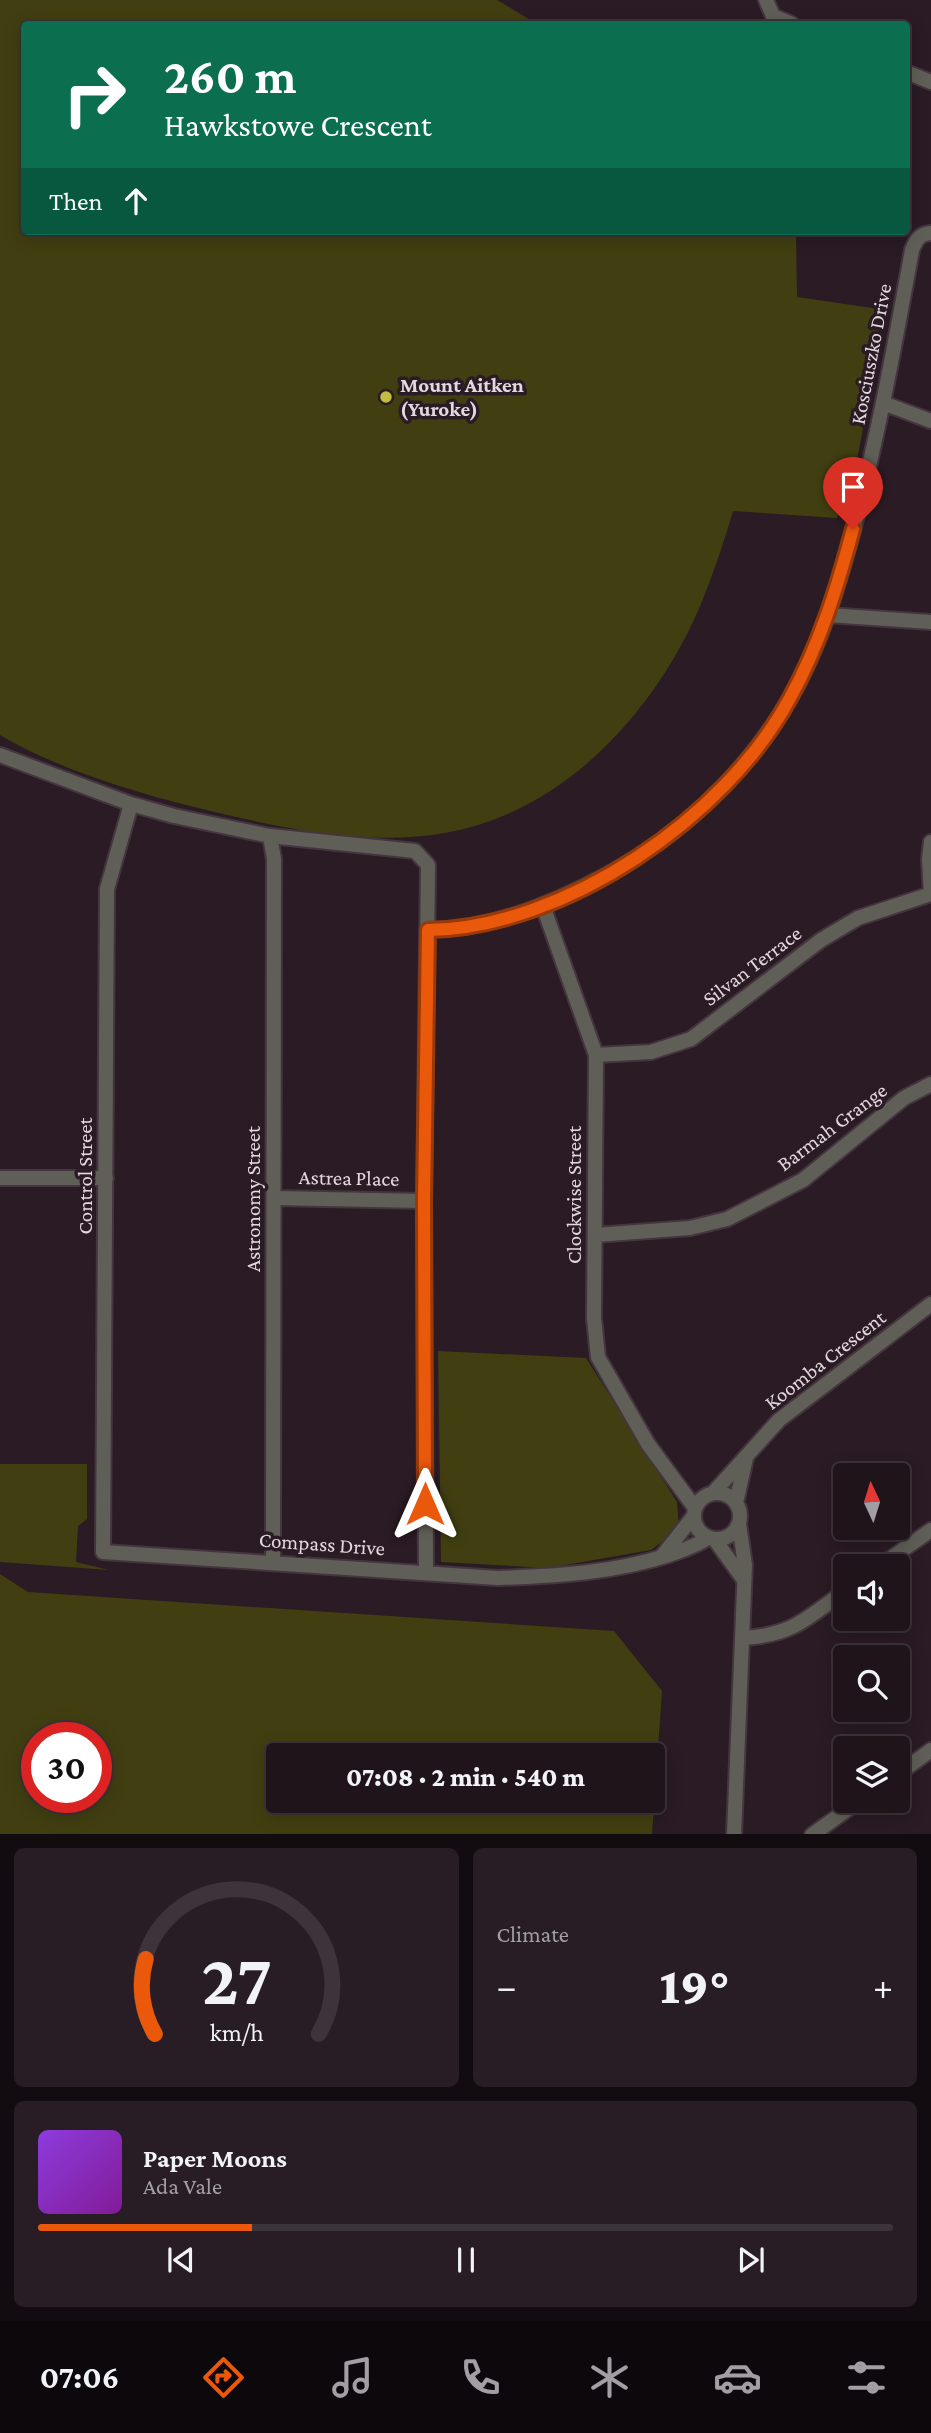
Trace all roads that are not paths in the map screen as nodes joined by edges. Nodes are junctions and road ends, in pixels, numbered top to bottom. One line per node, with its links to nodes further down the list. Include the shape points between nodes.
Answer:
1 (766, 0): 2 (street, via 773,16)
2 (785, 21)
3 (910, 74): 4 (street)
4 (931, 82)
5 (931, 233): 6 (street, Kosciuszko Drive, via 916,239 912,250)
6 (883, 403): 7 (street); 8 (street, Kosciuszko Drive, via 867,479)
7 (931, 421)
8 (828, 615): 9 (street); 15 (street, Kosciuszko Drive, via 789,701 737,773 658,844)
9 (931, 622)
10 (0, 755): 11 (street)
11 (131, 804): 12 (street); 20 (street, Control Street, via 107,889)
12 (270, 836): 16 (street, via 415,851 428,865); 21 (street, Astronomy Street, via 274,859)
13 (931, 842): 14 (street)
14 (931, 894): 17 (street, Silvan Terrace, via 858,918 839,929 691,1039 651,1052)
15 (543, 906): 16 (street, Kosciuszko Drive, via 476,926); 17 (street, Clockwise Street)
16 (428, 930): 22 (street)
17 (596, 1055): 23 (street, Clockwise Street)
18 (931, 1084): 23 (street, Barmah Grange, via 904,1098 803,1180 727,1219 690,1228)
19 (0, 1178): 20 (street)
20 (106, 1178): 33 (street, Control Street)
21 (274, 1198): 22 (street, Astrea Place); 36 (street, Astronomy Street)
22 (424, 1201): 37 (street)
23 (595, 1235): 26 (street, Clockwise Street, via 594,1342 598,1357)
24 (931, 1304): 25 (street, Koomba Crescent, via 779,1420)
25 (747, 1453): 27 (street, Koomba Crescent); 28 (street)
26 (668, 1472): 27 (street, Clockwise Street); 29 (street, Clockwise Street)
27 (711, 1493): 28 (street); 29 (street, via 700,1500)
28 (736, 1503): 30 (street)
29 (694, 1512): 32 (street, via 695,1526); 35 (street)
30 (739, 1524): 32 (street, via 734,1533); 38 (street)
31 (931, 1531): 34 (street)
32 (712, 1539): 35 (street, Compass Drive); 38 (street)
33 (103, 1552): 36 (street, Compass Drive)
34 (897, 1554)
35 (662, 1557): 37 (street, Compass Drive, via 645,1564 548,1576 498,1578)
36 (273, 1561): 37 (street, Compass Drive)
37 (426, 1572)
38 (744, 1580): 40 (street)
39 (833, 1599): 40 (street, via 791,1629)
40 (744, 1638): 44 (street)
41 (931, 1750): 42 (street)
42 (910, 1765)
43 (842, 1813): 45 (street)
44 (734, 1834)
45 (813, 1834)

